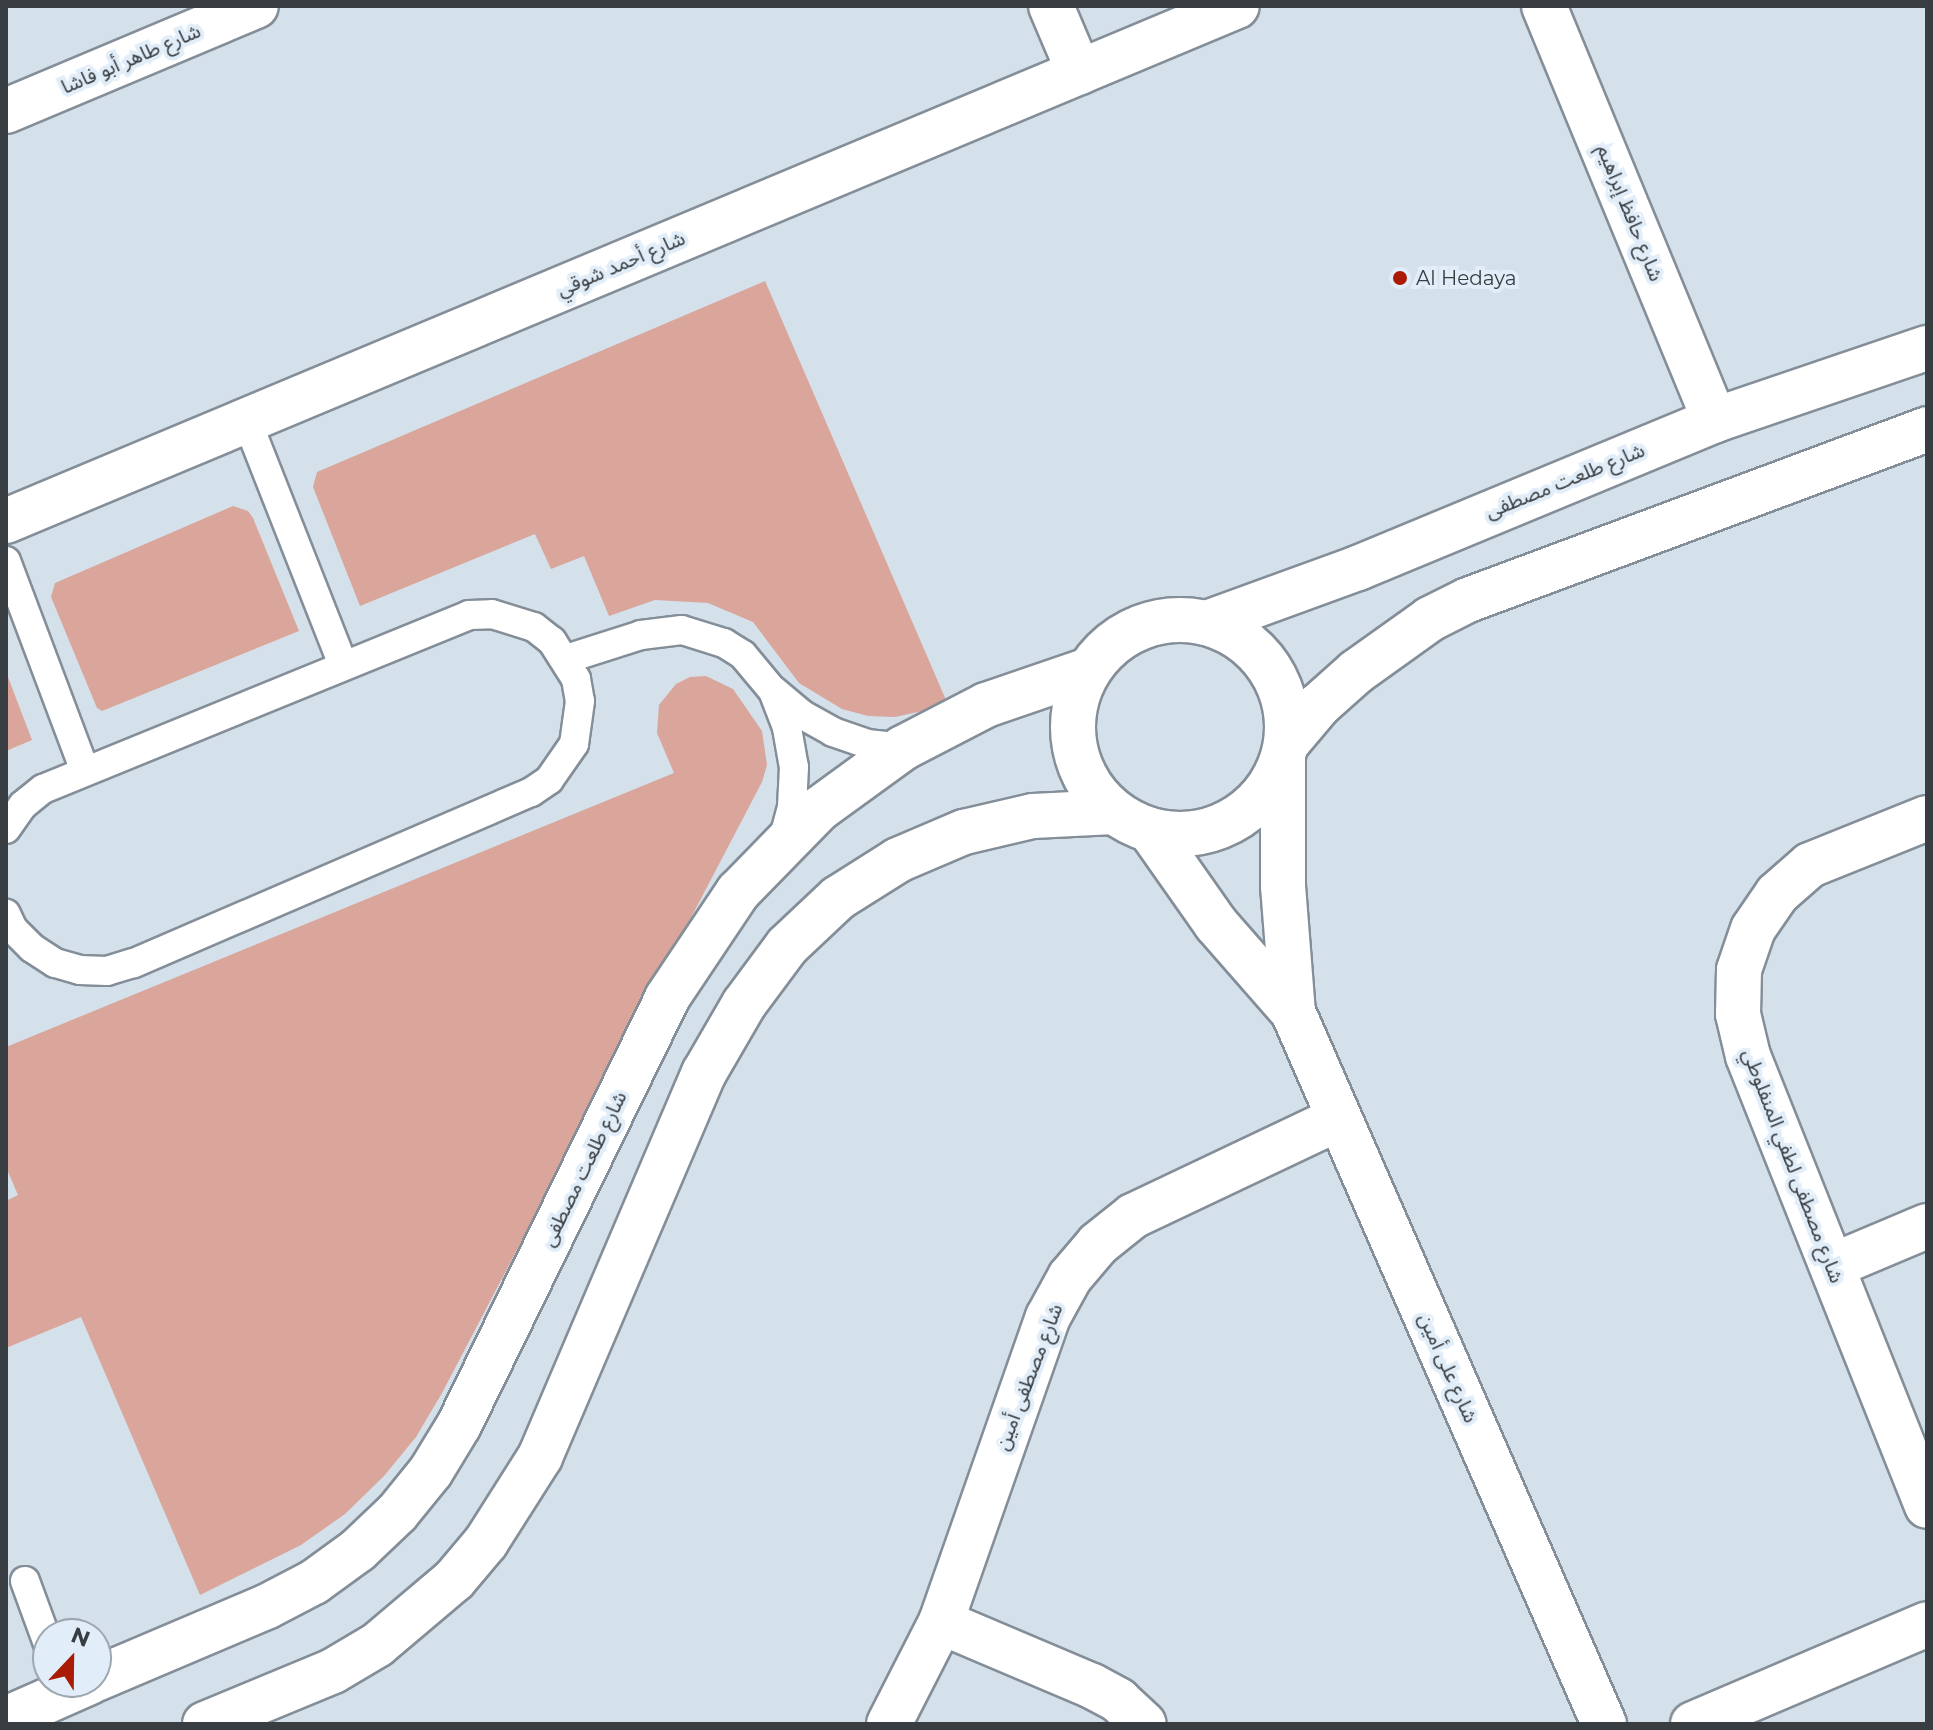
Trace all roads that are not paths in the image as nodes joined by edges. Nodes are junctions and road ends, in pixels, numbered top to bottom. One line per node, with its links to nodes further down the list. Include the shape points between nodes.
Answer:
1 (1051, 6): 5 (street)
2 (1237, 6): 5 (street, شارع أحمد شوقي)
3 (1544, 6): 8 (street, شارع حافظ إبراهيم)
4 (238, 9): 6 (street, شارع طاهر أبو فاشا)
5 (1079, 72): 9 (street, شارع أحمد شوقي)
6 (6, 111)
7 (1927, 348): 8 (street, شارع طلعت مصطفى)
8 (1715, 420): 12 (street, شارع طلعت مصطفى, via 1335,577)
9 (247, 421): 11 (street, شارع أحمد شوقي); 14 (lane)
10 (1927, 429): 18 (street, via 1468,600 1430,619 1319,705)
11 (7, 530): 19 (lane)
12 (1207, 623): 15 (street, via 1173,620 1140,627 1111,644); 18 (street, via 1236,635 1278,682 1286,711)
13 (566, 659): 14 (lane, via 534,627 492,614 446,622); 16 (lane, via 641,635 682,630 713,638 743,655); 24 (lane, via 580,701 574,744 549,780 531,792 107,971 55,963 32,948)
14 (343, 665): 19 (lane)
15 (1088, 670): 17 (street, شارع طلعت مصطفى, via 986,705); 21 (street, via 1074,707 1074,745 1089,782)
16 (773, 691): 17 (lane, via 833,732 867,744); 23 (lane, via 794,767 792,807)
17 (903, 748): 23 (street, شارع طلعت مصطفى, via 819,809)
18 (1285, 751): 21 (street, via 1268,789 1245,813 1183,834); 25 (street, شارع على أمين, via 1283,886)
19 (85, 771): 22 (lane, via 43,789)
20 (1927, 818): 28 (street, شارع مصطفى لطفي المنفلوطي, via 1810,865 1777,894 1753,929 1739,970 1738,1014 1748,1056)
21 (1132, 821): 25 (street, شارع على أمين); 37 (street, via 1033,816 964,832 898,860 838,898 787,946 744,1004 704,1073 540,1457 486,1542 454,1580 377,1645 333,1671)
22 (6, 829)
23 (781, 845): 34 (street, شارع طلعت مصطفى, via 738,892 667,998 459,1425 397,1513 314,1582)
24 (6, 914)
25 (1293, 1012): 26 (street, شارع على أمين)
26 (1339, 1118): 32 (street, شارع مصطفى أمين, via 1133,1216 1098,1244 1070,1277 1048,1317); 40 (street, شارع على أمين)
27 (1927, 1226): 28 (street)
28 (1832, 1266): 29 (street, شارع مصطفى لطفي المنفلوطي)
29 (1927, 1506)
30 (25, 1581): 31 (lane)
31 (39, 1618)
32 (941, 1622): 38 (street, شارع مصطفى أمين); 39 (street, via 1092,1686 1118,1700)
33 (1927, 1624): 41 (street)
34 (112, 1670)
35 (49, 1698): 36 (street, شارع طلعت مصطفى)
36 (6, 1719)
37 (205, 1724)
38 (889, 1724)
39 (1144, 1724)
40 (1604, 1724)
41 (1693, 1724)

